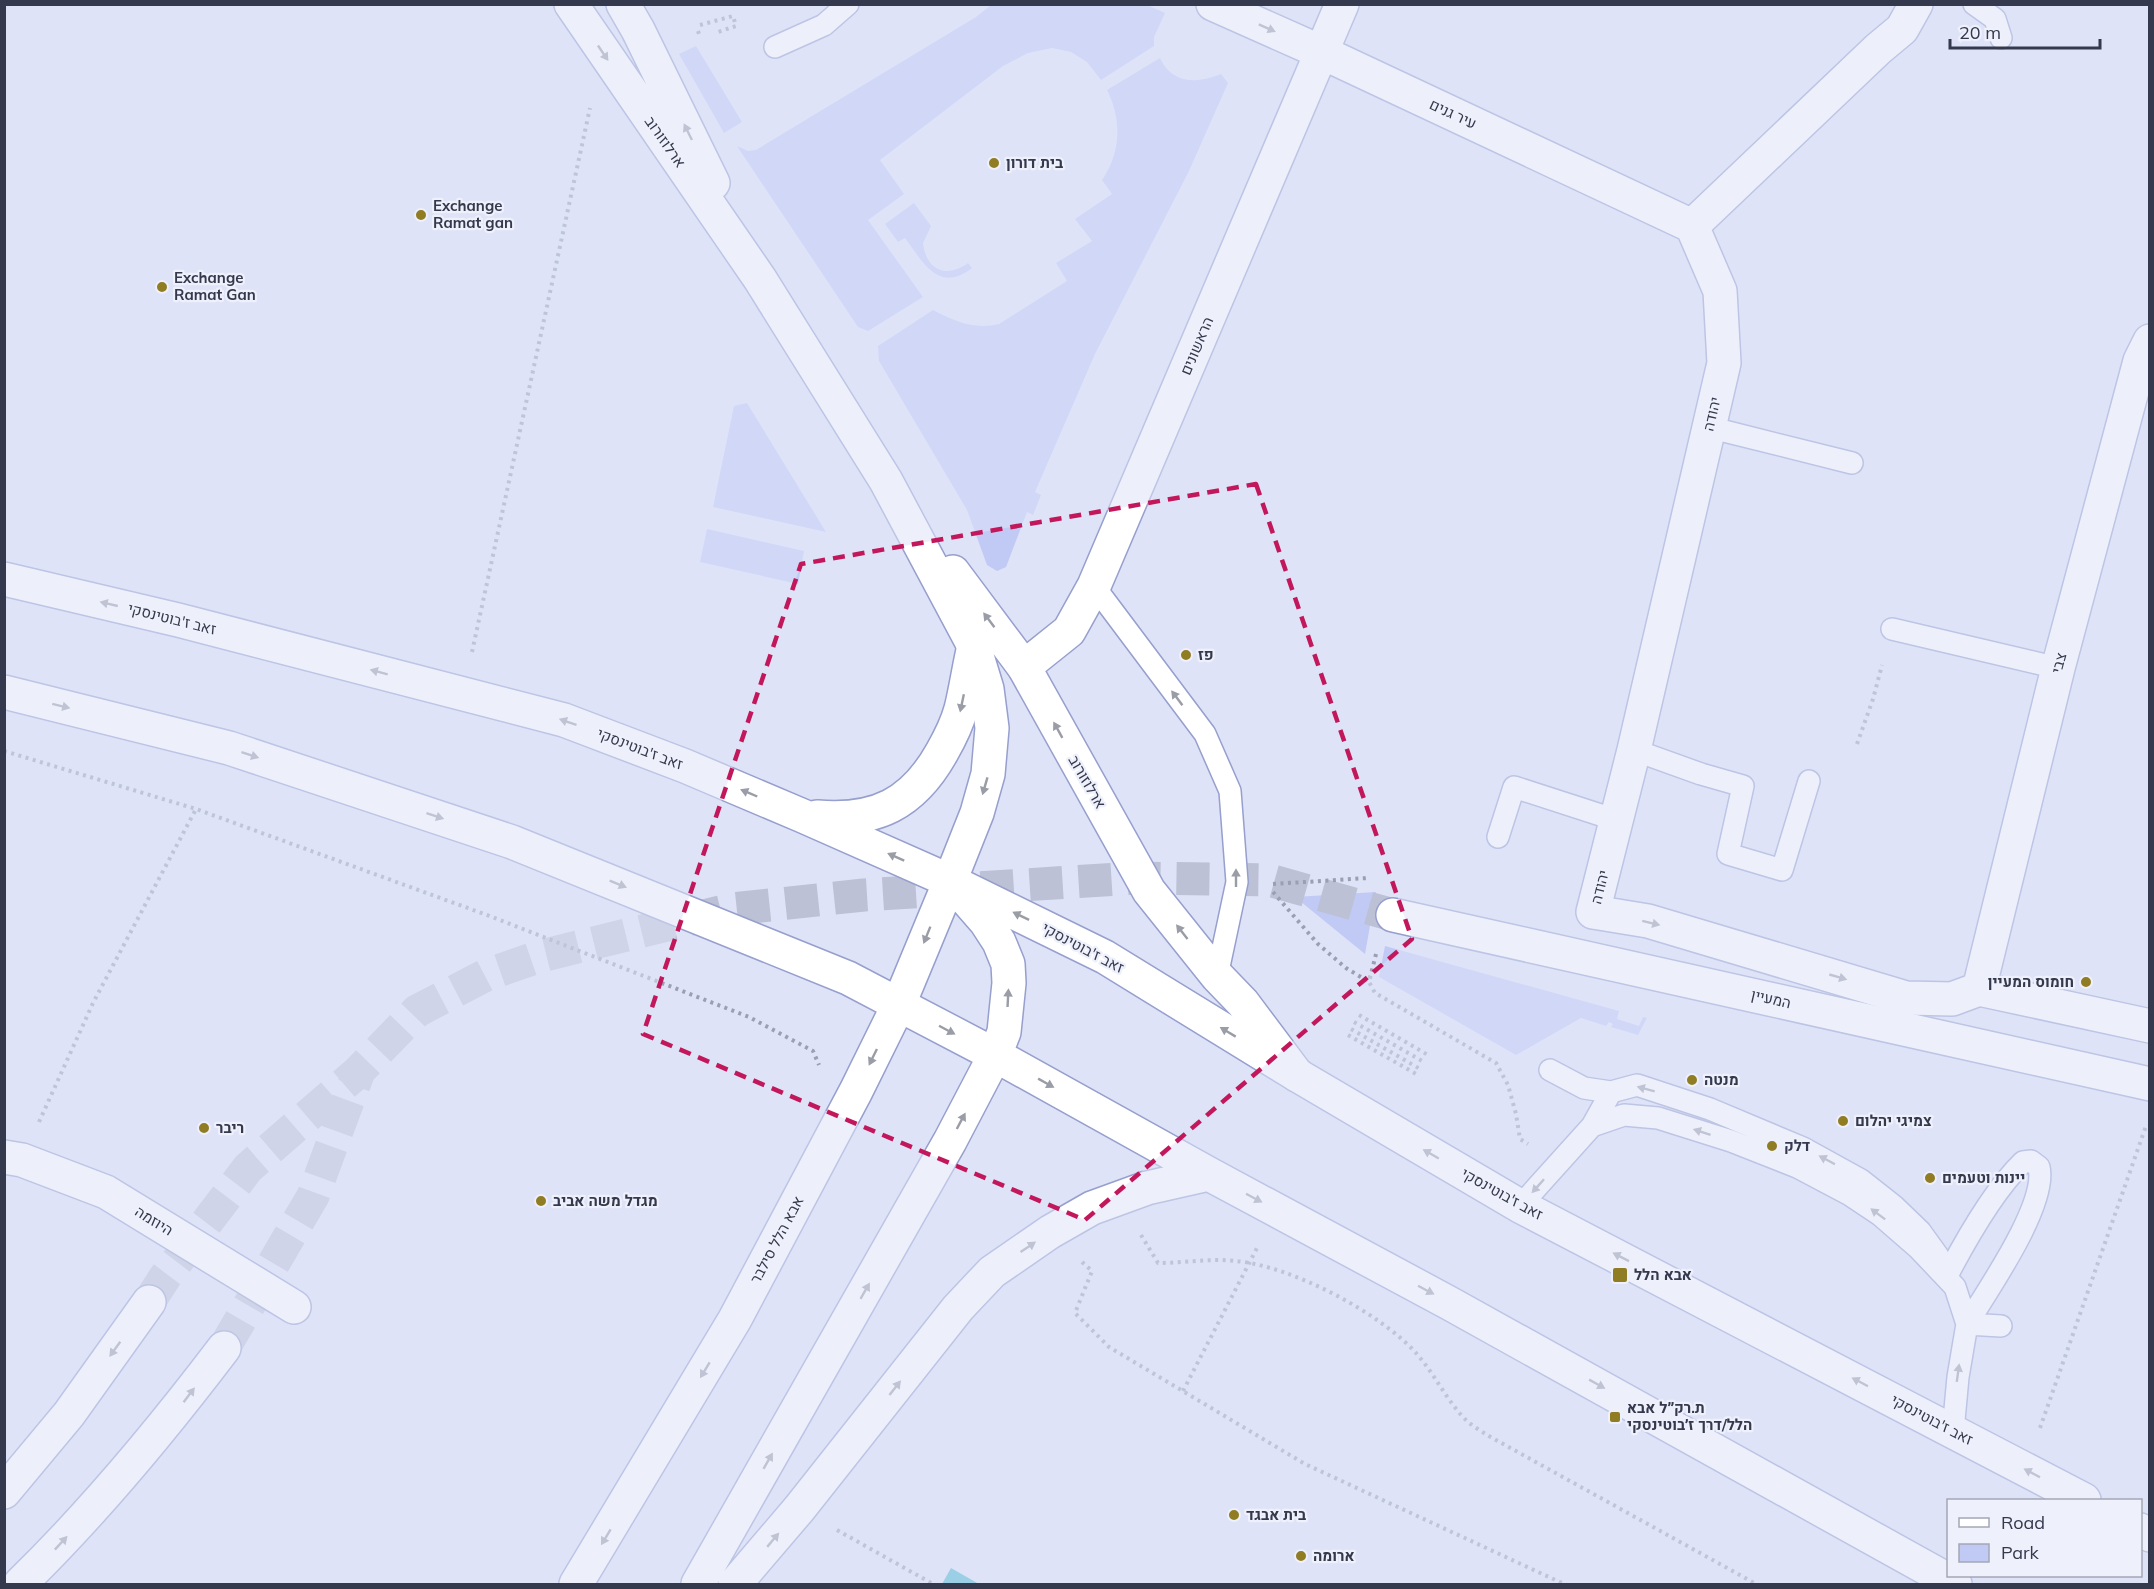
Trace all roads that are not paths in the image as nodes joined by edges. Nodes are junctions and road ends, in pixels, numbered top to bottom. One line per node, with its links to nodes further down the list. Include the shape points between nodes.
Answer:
1 (571, 4): 12 (street, ארלוזורוב, one-way to 12)
2 (623, 4): 12 (street, ארלוזורוב, one-way to 2)
3 (848, 4): 9 (lane, via 824,25)
4 (1213, 4): 10 (street, עיר גנים, one-way to 10)
5 (1342, 4): 10 (street, הראשונים)
6 (1916, 4): 11 (street, via 1902,29)
7 (1974, 4): 8 (lane, via 1995,19)
8 (2001, 38)
9 (775, 47)
10 (1321, 52): 11 (street, עיר גנים); 18 (street, הראשונים)
11 (1692, 226): 14 (street, יהודה, via 1720,291 1724,363)
12 (760, 279): 16 (street, ארלוזורוב)
13 (2150, 341): 22 (street, צבי, via 2140,361)
14 (1714, 405): 15 (lane, via 1716,429); 24 (street, יהודה)
15 (1852, 463)
16 (886, 481): 20 (street, ארלוזורוב); 21 (street, ארלוזורוב, one-way to 16)
17 (4, 579): 26 (street, זאב ז'בוטינסקי, one-way to 17, via 564,720)
18 (1094, 586): 21 (street, הראשונים, via 1069,631); 31 (lane, one-way to 18, via 1238,882 1230,791 1205,734)
19 (1892, 629): 22 (lane)
20 (974, 646): 26 (street, one-way to 26, via 952,735 933,768 909,794 870,815 843,819); 29 (street, ארלוזורוב, one-way to 29, via 987,689 992,728 988,774)
21 (1023, 667): 31 (street, ארלוזורוב, one-way to 21, via 1149,891)
22 (2058, 668): 32 (street, צבי)
23 (4, 692): 33 (street, one-way to 33, via 229,748 512,842 818,965)
24 (1634, 750): 25 (lane, via 1743,786 1728,854 1782,870); 27 (street, יהודה)
25 (1809, 781)
26 (803, 816): 29 (street, זאב ז'בוטינסקי, one-way to 26)
27 (1616, 820): 28 (lane, via 1514,787); 32 (street, יהודה, one-way to 32, via 1593,912 1648,921 1906,998 1952,999)
28 (1498, 837)
29 (950, 881): 33 (street, אבא הלל סילבר, one-way to 33); 35 (street, one-way to 29, via 1004,1032 1008,964 986,922); 37 (street, זאב ז'בוטינסקי, one-way to 29, via 1105,957)
30 (1393, 915): 38 (street, המעיין)
31 (1217, 976): 37 (street, ארלוזורוב, via 1243,1003)
32 (1979, 989): 34 (street)
33 (899, 1004): 35 (street, one-way to 35); 54 (street, אבא הלל סילבר, one-way to 54, via 735,1319)
34 (2150, 1026)
35 (995, 1055): 42 (street, one-way to 42); 55 (street, one-way to 35)
36 (1550, 1070): 39 (lane, via 1584,1088)
37 (1298, 1075): 43 (street, זאב ז'בוטינסקי, one-way to 37)
38 (2150, 1084)
39 (1611, 1092): 40 (lane); 44 (lane, one-way to 39, via 1912,1222 1835,1164 1710,1108 1637,1086)
40 (1592, 1126): 43 (lane, one-way to 43); 44 (lane, one-way to 40, via 1880,1215 1797,1167 1658,1118 1623,1115)
41 (13, 1159): 46 (street, היוזמה, via 106,1192)
42 (1209, 1174): 56 (street, one-way to 42, via 958,1308 992,1272 1092,1208 1147,1188); 57 (street, one-way to 57, via 1490,1325)
43 (1521, 1206): 50 (street, זאב ז'בוטינסקי, one-way to 43)
44 (1952, 1280): 47 (lane); 47 (lane, via 1967,1239 2012,1173 2023,1162 2031,1161 2039,1167 2040,1187 2015,1245)
45 (149, 1302): 51 (street, one-way to 51, via 69,1414)
46 (294, 1307)
47 (1967, 1324): 48 (lane); 50 (lane, one-way to 47)
48 (2001, 1326)
49 (224, 1348): 53 (street, one-way to 49, via 131,1467)
50 (1953, 1431): 52 (street, זאב ז'בוטינסקי, one-way to 50)
51 (4, 1492)
52 (2082, 1499)
53 (20, 1584)
54 (576, 1584)
55 (698, 1584)
56 (735, 1584)
57 (1955, 1584)

